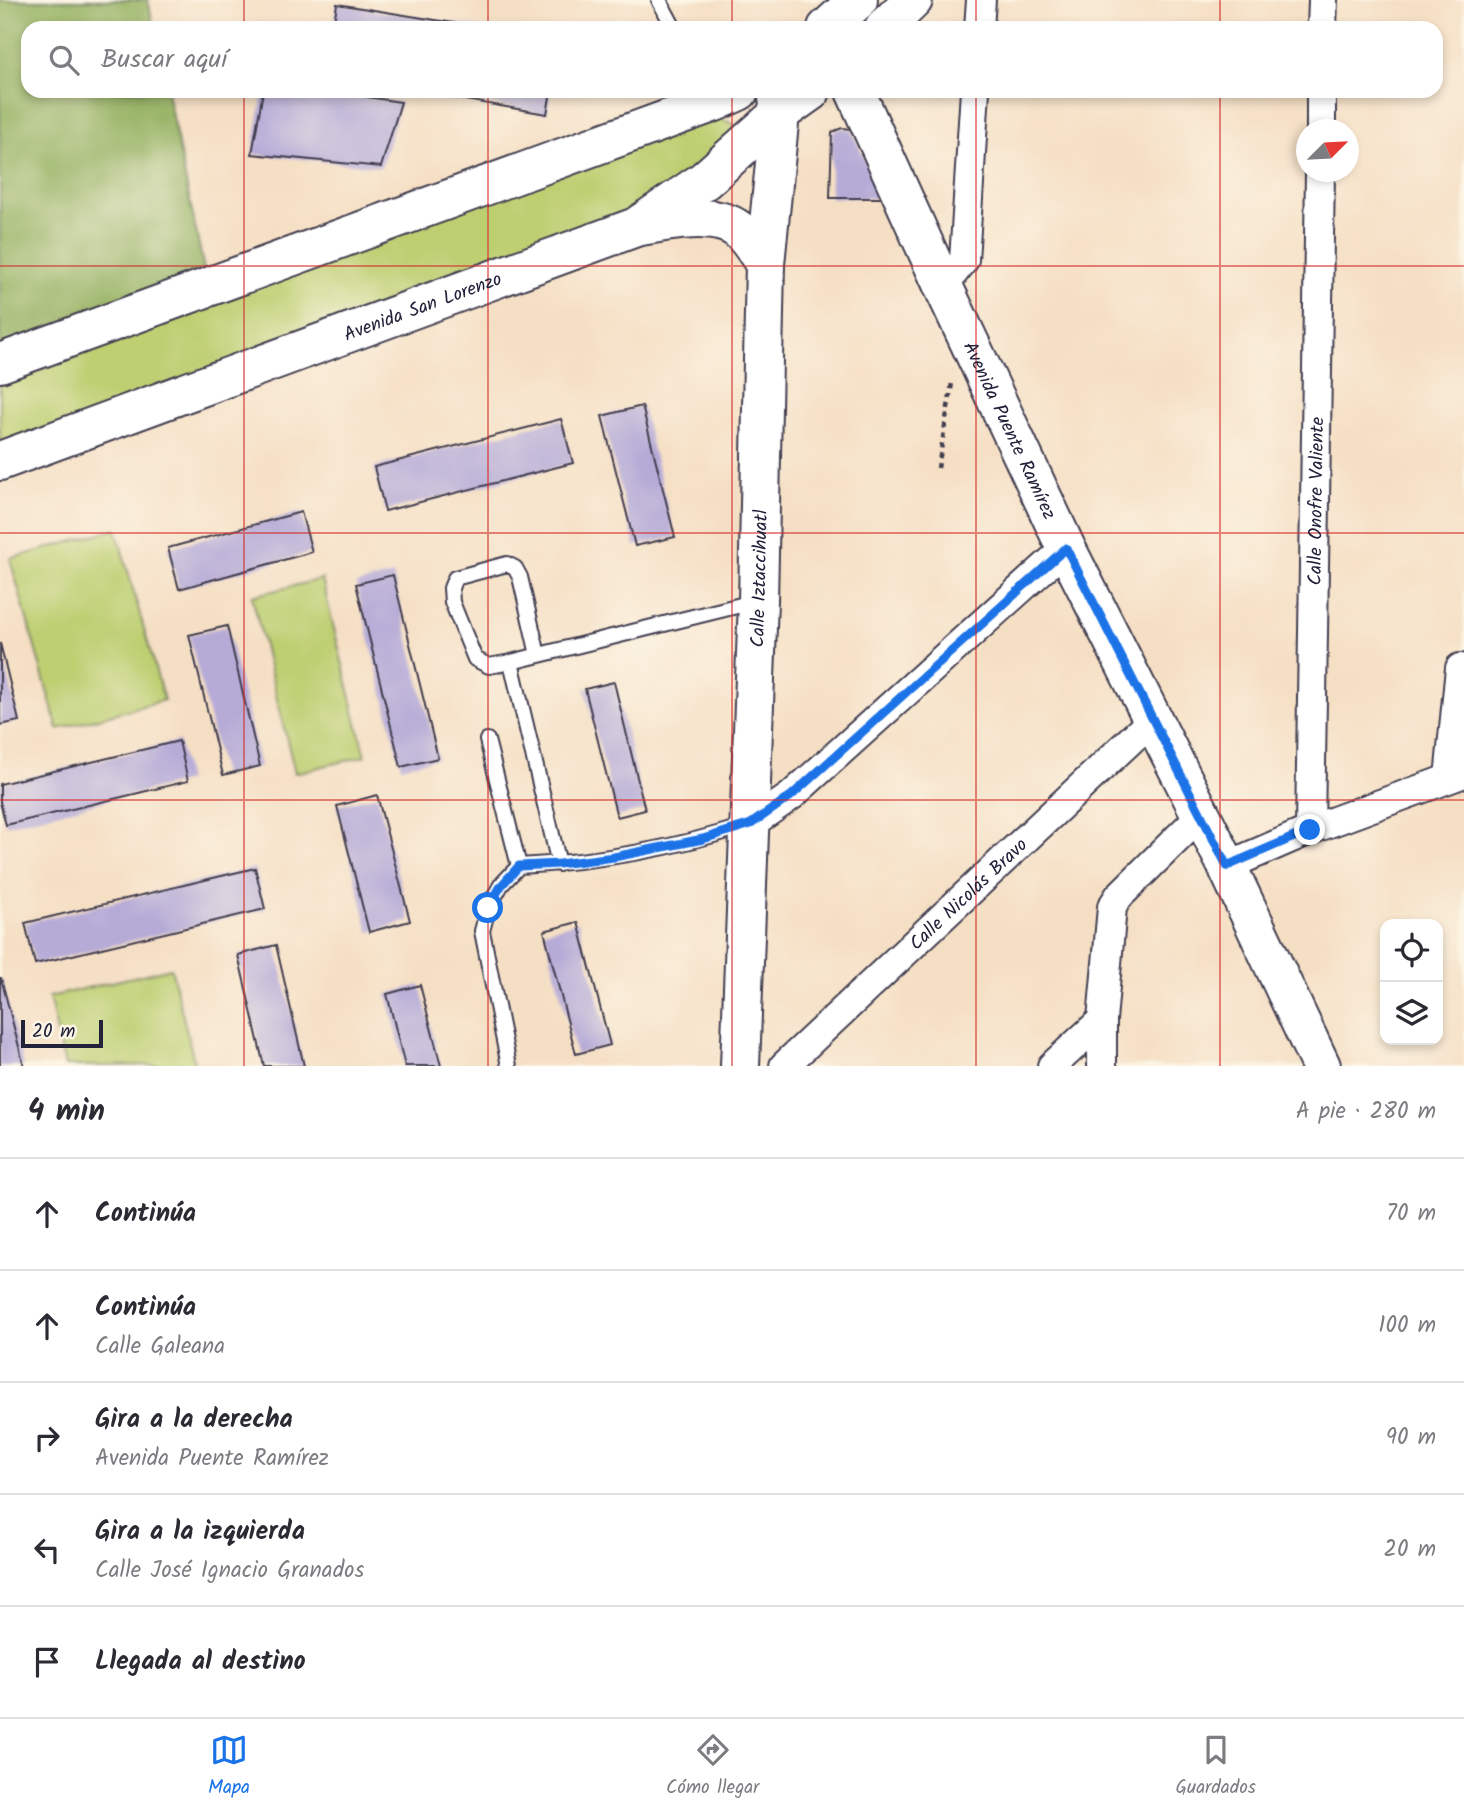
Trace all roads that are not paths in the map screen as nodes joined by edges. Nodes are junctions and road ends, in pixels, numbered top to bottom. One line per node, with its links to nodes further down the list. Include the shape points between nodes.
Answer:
1 (659, 0): 6 (lane)
2 (858, 0): 7 (street)
3 (913, 0): 8 (street)
4 (981, 0): 9 (street)
5 (1322, 0): 10 (street)
6 (670, 21)
7 (835, 21)
8 (891, 21)
9 (980, 21)
10 (1322, 21)
11 (713, 98): 21 (street)
12 (858, 98): 20 (street, Avenida Puente Ramírez)
13 (975, 98): 20 (street, via 964,261)
14 (1321, 98): 16 (street)
15 (779, 102): 18 (street, Avenida San Lorenzo, via 705,180); 19 (street, Calle Iztaccihuatl)
16 (1321, 119)
17 (1320, 182): 33 (street, Calle Onofre Valiente)
18 (636, 226): 19 (street, via 713,219 741,231); 22 (street, Avenida San Lorenzo)
19 (765, 264): 24 (street, Calle Iztaccihuatl)
20 (943, 286): 23 (street, Avenida Puente Ramírez)
21 (0, 363)
22 (0, 461)
23 (1066, 548): 28 (street, Avenida Puente Ramírez); 32 (street, via 791,796)
24 (758, 601): 25 (lane); 32 (street, Calle Iztaccihuatl)
25 (538, 655): 26 (lane); 26 (lane, via 515,568 507,564 455,578 452,602 475,659 489,666)
26 (511, 662): 34 (lane)
27 (1460, 668): 30 (street)
28 (1152, 720): 31 (street, Avenida Puente Ramírez); 40 (street, Calle Nicolás Bravo)
29 (487, 740): 35 (lane)
30 (1457, 775): 33 (street)
31 (1200, 816): 36 (street, Avenida Puente Ramírez); 37 (street, via 1112,907)
32 (751, 824): 34 (lane, via 703,839); 39 (street, Calle Iztaccihuatl)
33 (1310, 830): 36 (street)
34 (559, 864): 35 (lane)
35 (519, 866): 38 (lane, via 488,908 482,930)
36 (1227, 866): 43 (street, Avenida Puente Ramírez)
37 (1102, 1020): 41 (street); 42 (street)
38 (509, 1066)
39 (740, 1066)
40 (784, 1066)
41 (1052, 1066)
42 (1101, 1066)
43 (1321, 1066)

